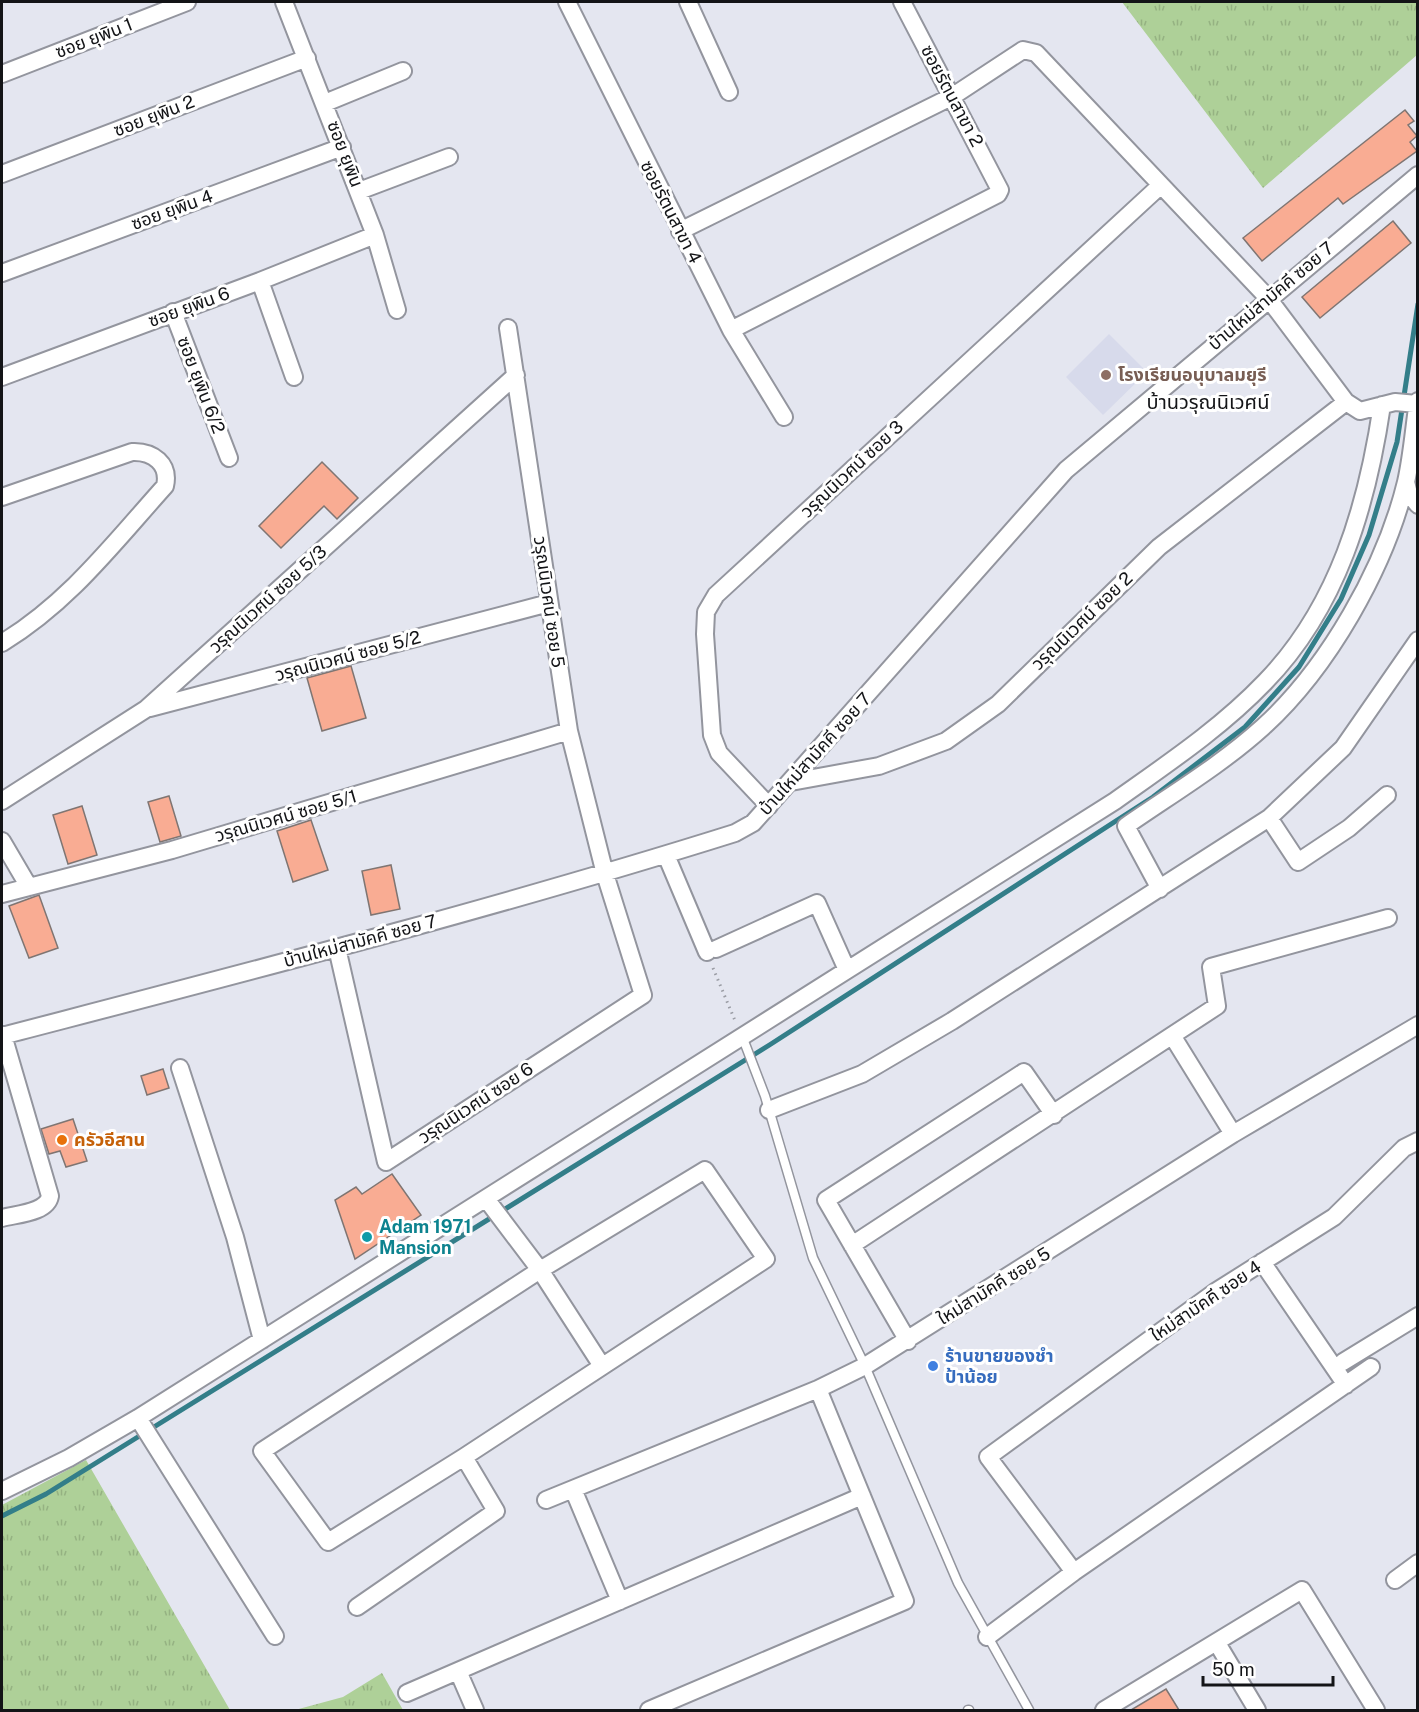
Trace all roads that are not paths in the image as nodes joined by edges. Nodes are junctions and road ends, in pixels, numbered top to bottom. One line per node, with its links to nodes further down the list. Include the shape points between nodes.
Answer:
1 (187, 2): 8 (street, ซอย ยุพิน 1)
2 (284, 2): 6 (street, ซอย ยุพิน)
3 (567, 2): 18 (street, ซอยรัตนสาขา 4)
4 (688, 2): 9 (street)
5 (902, 2): 10 (street, ซอยรัตนสาขา 2)
6 (307, 58): 11 (street, ซอย ยุพิน); 14 (street, ซอย ยุพิน 2)
7 (403, 71): 11 (street)
8 (2, 74)
9 (729, 92)
10 (953, 96): 16 (street, via 1023,50 1036,53); 18 (street); 26 (street, ซอยรัตนสาขา 2, via 1000,190 998,194)
11 (325, 103): 12 (street, ซอย ยุพิน)
12 (342, 147): 17 (street, ซอย ยุพิน); 20 (street, ซอย ยุพิน 4)
13 (449, 157): 17 (street)
14 (2, 174)
15 (1418, 175): 22 (street, บ้านใหม่สามัคคี ซอย 7)
16 (1161, 185): 22 (street); 45 (street, วรุณนิเวศน์ ซอย 3, via 716,595 706,612 705,634 712,735 719,753)
17 (359, 191): 19 (street, ซอย ยุพิน)
18 (680, 231): 26 (street, ซอยรัตนสาขา 4)
19 (375, 235): 21 (street, ซอย ยุพิน 6); 23 (street, ซอย ยุพิน)
20 (2, 273)
21 (260, 282): 24 (street, ซอย ยุพิน 6); 29 (street)
22 (1268, 298): 30 (street); 42 (street, บ้านใหม่สามัคคี ซอย 7, via 1066,470)
23 (397, 310)
24 (173, 312): 28 (street, ซอย ยุพิน 6); 33 (street, ซอย ยุพิน 6/2)
25 (508, 328): 27 (street, วรุณนิเวศน์ ซอย 5)
26 (731, 330): 32 (street, ซอยรัตนสาขา 4)
27 (516, 375): 37 (street, วรุณนิเวศน์ ซอย 5); 40 (street, วรุณนิเวศน์ ซอย 5/3)
28 (2, 377)
29 (294, 377)
30 (1346, 402): 31 (street, via 1360,411); 42 (street, วรุณนิเวศน์ ซอย 2, via 1159,547 998,704 946,741 879,766)
31 (1404, 403): 34 (street); 55 (street, via 1369,483 1348,549 1311,623 1267,681 1189,749 1115,801)
32 (784, 417)
33 (229, 458)
34 (1406, 482): 36 (street); 51 (street, via 1366,584 1341,629 1293,694 1230,755 1126,826)
35 (2, 497): 39 (street, via 132,452 156,458 167,478 165,486 70,592 44,616)
36 (1418, 505)
37 (549, 603): 40 (street, วรุณนิเวศน์ ซอย 5/2); 41 (street, วรุณนิเวศน์ ซอย 5)
38 (1418, 640): 46 (street, via 1343,748)
39 (2, 643)
40 (146, 709): 44 (street, วรุณนิเวศน์ ซอย 5/3)
41 (569, 731): 49 (street, วรุณนิเวศน์ ซอย 5); 50 (street, วรุณนิเวศน์ ซอย 5/1, via 172,850)
42 (791, 782): 45 (street, บ้านใหม่สามัคคี ซอย 7)
43 (1387, 795): 46 (street, via 1349,828 1298,862)
44 (2, 801)
45 (770, 806): 48 (street, บ้านใหม่สามัคคี ซอย 7, via 753,823 735,833)
46 (1269, 818): 51 (street)
47 (2, 841): 50 (street)
48 (666, 855): 49 (street, บ้านใหม่สามัคคี ซอย 7); 55 (street, via 711,950 817,903)
49 (605, 874): 54 (street, บ้านใหม่สามัคคี ซอย 7); 54 (street, วรุณนิเวศน์ ซอย 6, via 643,995 386,1162)
50 (30, 887): 52 (street, วรุณนิเวศน์ ซอย 5/1)
51 (1160, 889): 61 (street, via 862,1074)
52 (2, 894)
53 (1388, 918): 58 (street, via 1211,967 1217,1006)
54 (337, 948): 57 (street, บ้านใหม่สามัคคี ซอย 7)
55 (847, 970): 59 (street)
56 (1418, 1025): 63 (street, ใหม่สามัคคี ซอย 5)
57 (2, 1035): 66 (street, via 49,1191 49,1201 41,1208)
58 (1173, 1037): 62 (street); 63 (street)
59 (743, 1041): 61 (lane); 65 (street)
60 (180, 1068): 71 (street, via 235,1237)
61 (769, 1110): 75 (lane, via 813,1258)
62 (1054, 1115): 67 (street); 67 (street, via 1024,1072 826,1200)
63 (1233, 1134): 72 (street, ใหม่สามัคคี ซอย 5)
64 (1418, 1141): 68 (street, ใหม่สามัคคี ซอย 4, via 1404,1148 1334,1216)
65 (487, 1200): 69 (street); 71 (street)
66 (2, 1218)
67 (852, 1245): 72 (street)
68 (1262, 1262): 77 (street); 86 (street, ใหม่สามัคคี ซอย 4, via 988,1457)
69 (540, 1270): 74 (street); 74 (street, via 705,1170 766,1259); 80 (street, via 262,1451 328,1542)
70 (1418, 1316): 73 (street)
71 (262, 1340): 79 (street)
72 (908, 1341): 75 (street, ใหม่สามัคคี ซอย 5)
73 (1343, 1362)
74 (602, 1366): 80 (street)
75 (865, 1366): 78 (street, ใหม่สามัคคี ซอย 5); 91 (lane, via 958,1583)
76 (1371, 1367): 77 (street)
77 (1346, 1385): 86 (street)
78 (818, 1389): 81 (street, ใหม่สามัคคี ซอย 5); 83 (street)
79 (143, 1425): 82 (street); 90 (street)
80 (464, 1457): 89 (street, via 496,1511)
81 (573, 1489): 84 (street, ใหม่สามัคคี ซอย 5); 88 (street)
82 (2, 1491)
83 (862, 1496): 88 (street); 95 (street, via 905,1601)
84 (546, 1500)
85 (1418, 1563): 87 (street)
86 (1074, 1572): 91 (street)
87 (1395, 1581)
88 (620, 1601): 93 (street)
89 (357, 1606)
90 (275, 1636)
91 (987, 1637): 98 (lane)
92 (1216, 1643): 96 (street); 99 (street); 100 (street, via 1302,1590)
93 (458, 1671): 94 (street); 97 (street)
94 (407, 1693)
95 (660, 1708)
96 (1109, 1709)
97 (475, 1710)
98 (1029, 1710)
99 (1257, 1710)
100 (1376, 1710)

